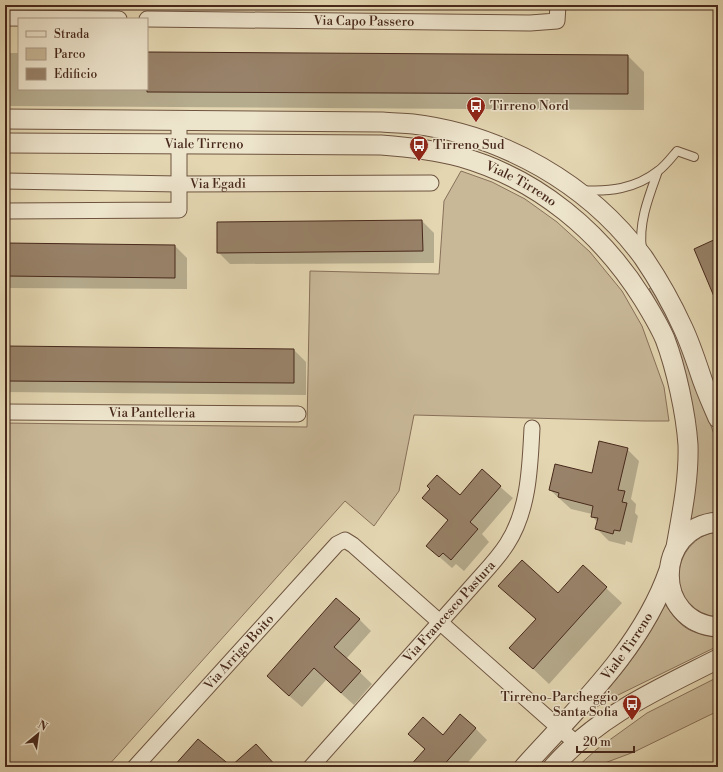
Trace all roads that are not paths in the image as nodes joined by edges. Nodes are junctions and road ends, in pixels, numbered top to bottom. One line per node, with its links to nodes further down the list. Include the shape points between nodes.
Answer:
1 (558, 5): 4 (street, Via Capo Passero, via 557,21 522,23)
2 (5, 18): 3 (street)
3 (18, 18)
4 (148, 19)
5 (5, 119): 6 (street, Viale Tirreno)
6 (179, 120): 8 (street); 14 (street, Viale Tirreno, via 413,124 476,138 503,148 544,168)
7 (5, 143): 8 (street, Viale Tirreno)
8 (179, 144): 12 (street); 17 (street, Viale Tirreno, via 381,145 414,148 462,158 506,174 566,210 610,253)
9 (694, 157): 10 (lane, via 677,151)
10 (658, 171): 14 (lane, via 636,184 621,188 607,191); 16 (lane, via 642,224 641,242)
11 (5, 181): 12 (street, Via Egadi)
12 (179, 184): 13 (street, Via Egadi); 15 (street, via 179,210)
13 (431, 184)
14 (574, 189): 16 (street, Viale Tirreno, via 621,231)
15 (5, 211)
16 (647, 264): 17 (street); 20 (street, Viale Tirreno, via 684,329)
17 (633, 283): 23 (street, Viale Tirreno, via 664,338 672,360 685,421 688,445 686,486)
18 (5, 412): 19 (street, Via Pantelleria)
19 (298, 414)
20 (718, 418)
21 (532, 428): 25 (street, Via Francesco Pastura, via 525,501 508,543)
22 (718, 522): 23 (street, via 691,531)
23 (676, 547): 24 (street)
24 (669, 570): 26 (street, via 671,590 680,608 696,621); 28 (street, Viale Tirreno, via 634,639 613,667)
25 (440, 622): 28 (street); 30 (street, Via Arrigo Boito, via 353,545 345,540 340,542); 31 (street, Via Francesco Pastura)
26 (718, 627)
27 (718, 660): 29 (street, via 622,709)
28 (559, 727): 29 (street); 32 (street, Viale Tirreno)
29 (576, 743): 33 (street)
30 (135, 767)
31 (311, 767)
32 (524, 767)
33 (553, 767)

